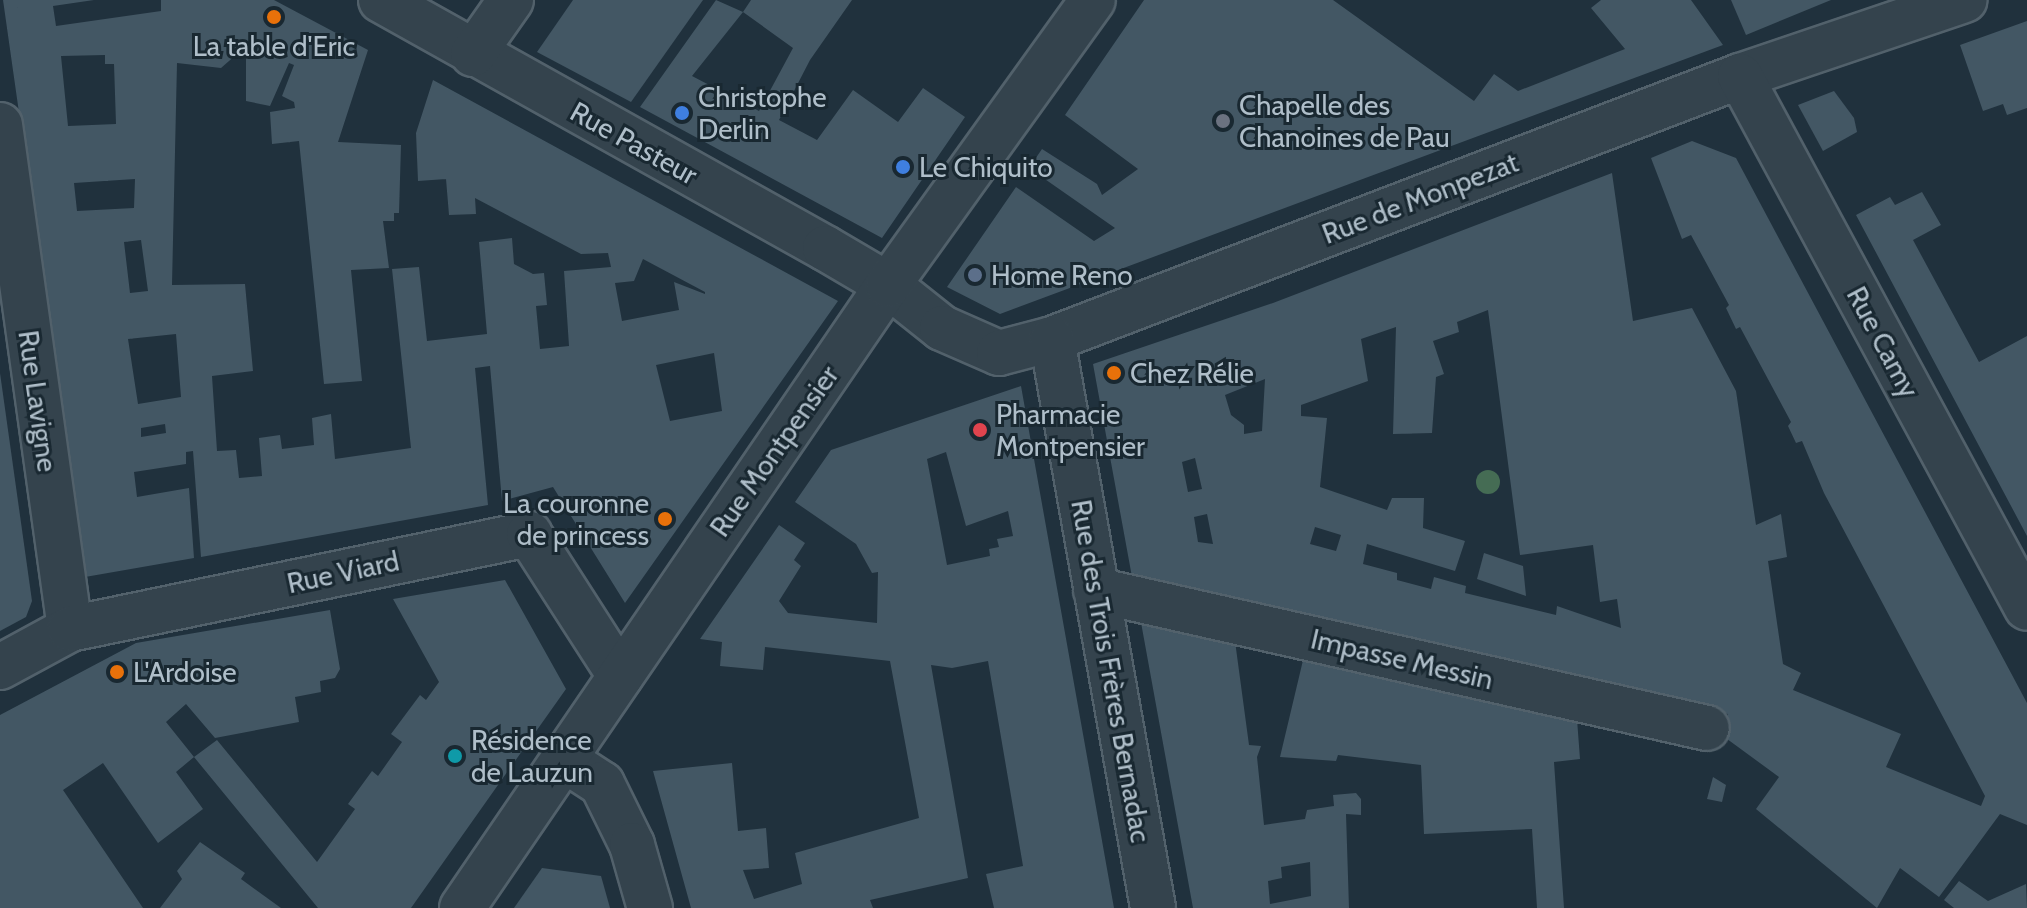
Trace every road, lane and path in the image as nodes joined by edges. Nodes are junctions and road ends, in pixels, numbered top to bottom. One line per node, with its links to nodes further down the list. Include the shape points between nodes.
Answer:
1 (381, 0): 5 (street, Rue Pasteur)
2 (511, 0): 5 (street)
3 (1093, 0): 8 (street, Rue Montpensier)
4 (1964, 0): 6 (street, Rue de Monpezat)
5 (473, 54): 8 (street, Rue Pasteur)
6 (1740, 76): 9 (street, Rue de Monpezat); 11 (street, Rue Camy)
7 (0, 125): 12 (street, Rue Lavigne)
8 (888, 285): 9 (street, Rue de Monpezat, via 942,328 999,353); 14 (street, Rue Montpensier)
9 (1052, 339): 10 (street, Rue des Trois Frères Bernadac)
10 (1096, 590): 15 (street, Impasse Messin); 19 (street, Rue des Trois Frères Bernadac)
11 (2027, 608)
12 (70, 629): 13 (street, Rue Viard); 14 (street, Rue Viard, via 529,534)
13 (0, 667)
14 (620, 676): 16 (street, Rue Montpensier)
15 (1707, 728)
16 (565, 760): 17 (street, Rue Montpensier); 18 (street, via 602,784 632,845)
17 (462, 908)
18 (650, 908)
19 (1153, 908)

